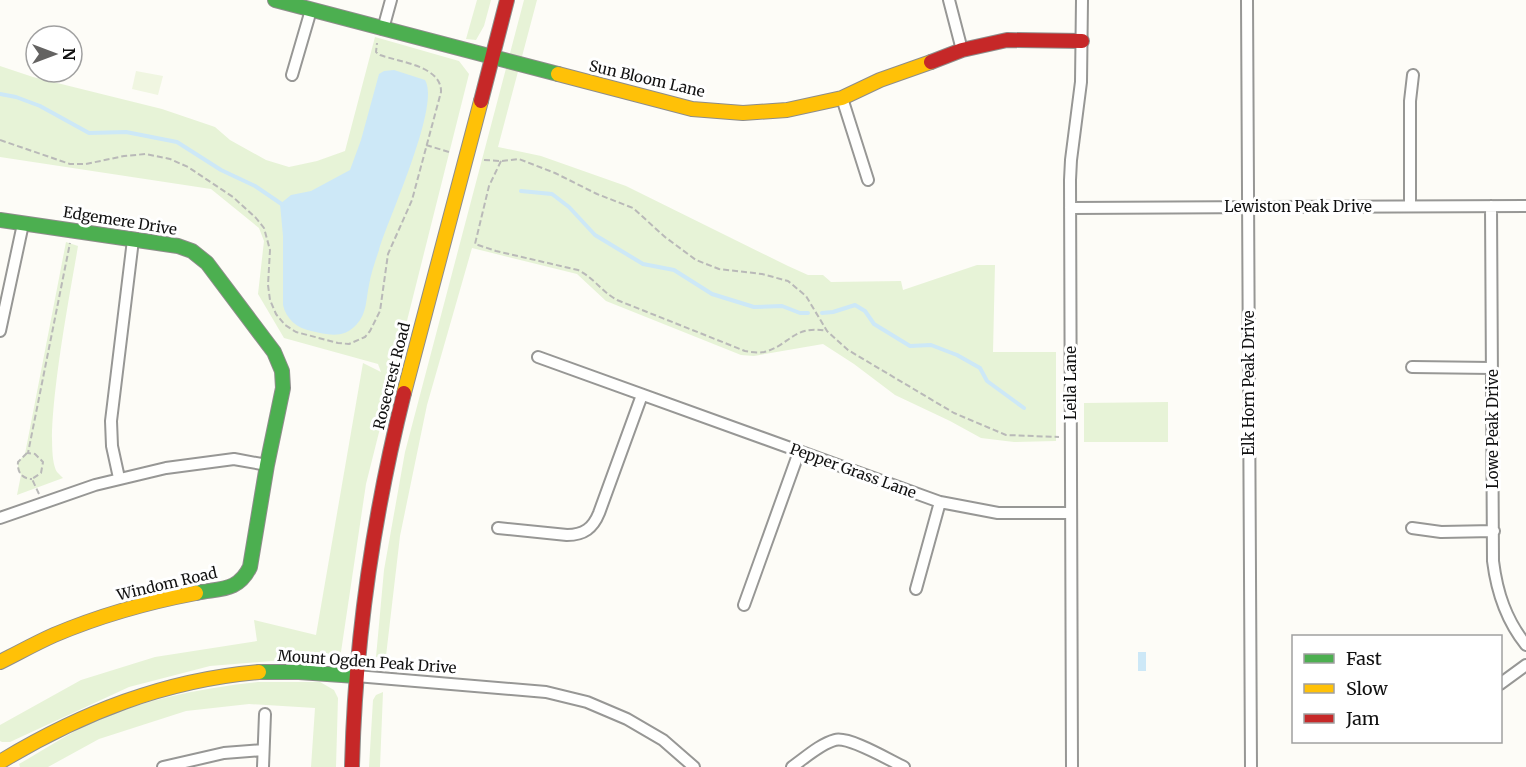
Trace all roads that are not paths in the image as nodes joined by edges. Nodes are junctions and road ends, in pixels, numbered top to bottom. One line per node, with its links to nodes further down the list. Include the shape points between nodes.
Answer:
1 (275, 0): 7 (street, Sun Bloom Lane)
2 (391, 0): 8 (street)
3 (507, 0): 11 (street, Rosecrest Road)
4 (949, 0): 10 (street)
5 (1082, 0): 9 (street, Leila Lane)
6 (1247, 0): 19 (street, Elk Horn Peak Drive)
7 (311, 10): 8 (street, Sun Bloom Lane); 12 (street)
8 (383, 28): 11 (street, Sun Bloom Lane)
9 (1082, 41): 10 (street, Sun Bloom Lane, via 1006,40); 20 (street, Leila Lane)
10 (962, 50): 14 (street, Sun Bloom Lane)
11 (492, 58): 14 (street, Sun Bloom Lane, via 692,109 743,113 787,110); 44 (street, Rosecrest Road, via 384,476)
12 (292, 75)
13 (1413, 75): 16 (street)
14 (842, 98): 15 (street)
15 (868, 180)
16 (1410, 206): 17 (street, Lewiston Peak Drive); 19 (street, Lewiston Peak Drive)
17 (1491, 206): 18 (street, Lewiston Peak Drive); 27 (street, Lowe Peak Drive)
18 (1526, 206)
19 (1248, 207): 20 (street, Lewiston Peak Drive); 56 (street, Elk Horn Peak Drive)
20 (1070, 208): 34 (street, Leila Lane)
21 (0, 220): 22 (street, Edgemere Drive)
22 (23, 224): 23 (street, Edgemere Drive); 24 (street)
23 (133, 240): 28 (street, Edgemere Drive, via 185,248 202,258 274,352); 32 (street, via 111,421)
24 (0, 331)
25 (538, 357): 29 (street, Pepper Grass Lane)
26 (1412, 367): 27 (street)
27 (1492, 368): 38 (street, Lowe Peak Drive)
28 (282, 371): 31 (street, Windom Road, via 284,382)
29 (642, 395): 30 (street, Pepper Grass Lane); 36 (street, via 599,513 589,529 567,535)
30 (799, 452): 33 (street, Pepper Grass Lane); 40 (street)
31 (267, 465): 32 (street, via 240,459 210,461); 42 (street, Windom Road, via 250,567 241,582 115,613 54,635)
32 (118, 478): 35 (street)
33 (940, 502): 34 (street, Pepper Grass Lane, via 998,513); 39 (street)
34 (1071, 513): 55 (street, Leila Lane)
35 (0, 518)
36 (498, 528)
37 (1412, 528): 38 (street)
38 (1494, 531): 41 (street, Lowe Peak Drive, via 1493,561 1501,601)
39 (916, 589)
40 (744, 605)
41 (1526, 645)
42 (0, 662)
43 (1526, 665): 45 (street)
44 (356, 676): 48 (street, Mount Ogden Peak Drive, via 266,672 191,681 85,716 30,743); 51 (street, Rosecrest Road); 52 (street, Mount Ogden Peak Drive, via 546,692 587,702 663,740)
45 (1502, 683)
46 (265, 714): 47 (street)
47 (263, 750): 49 (street, via 224,753); 50 (street)
48 (2, 762)
49 (163, 767)
50 (263, 767)
51 (352, 767)
52 (694, 767)
53 (792, 767): 54 (street, via 839,739)
54 (904, 767)
55 (1072, 767)
56 (1251, 767)

